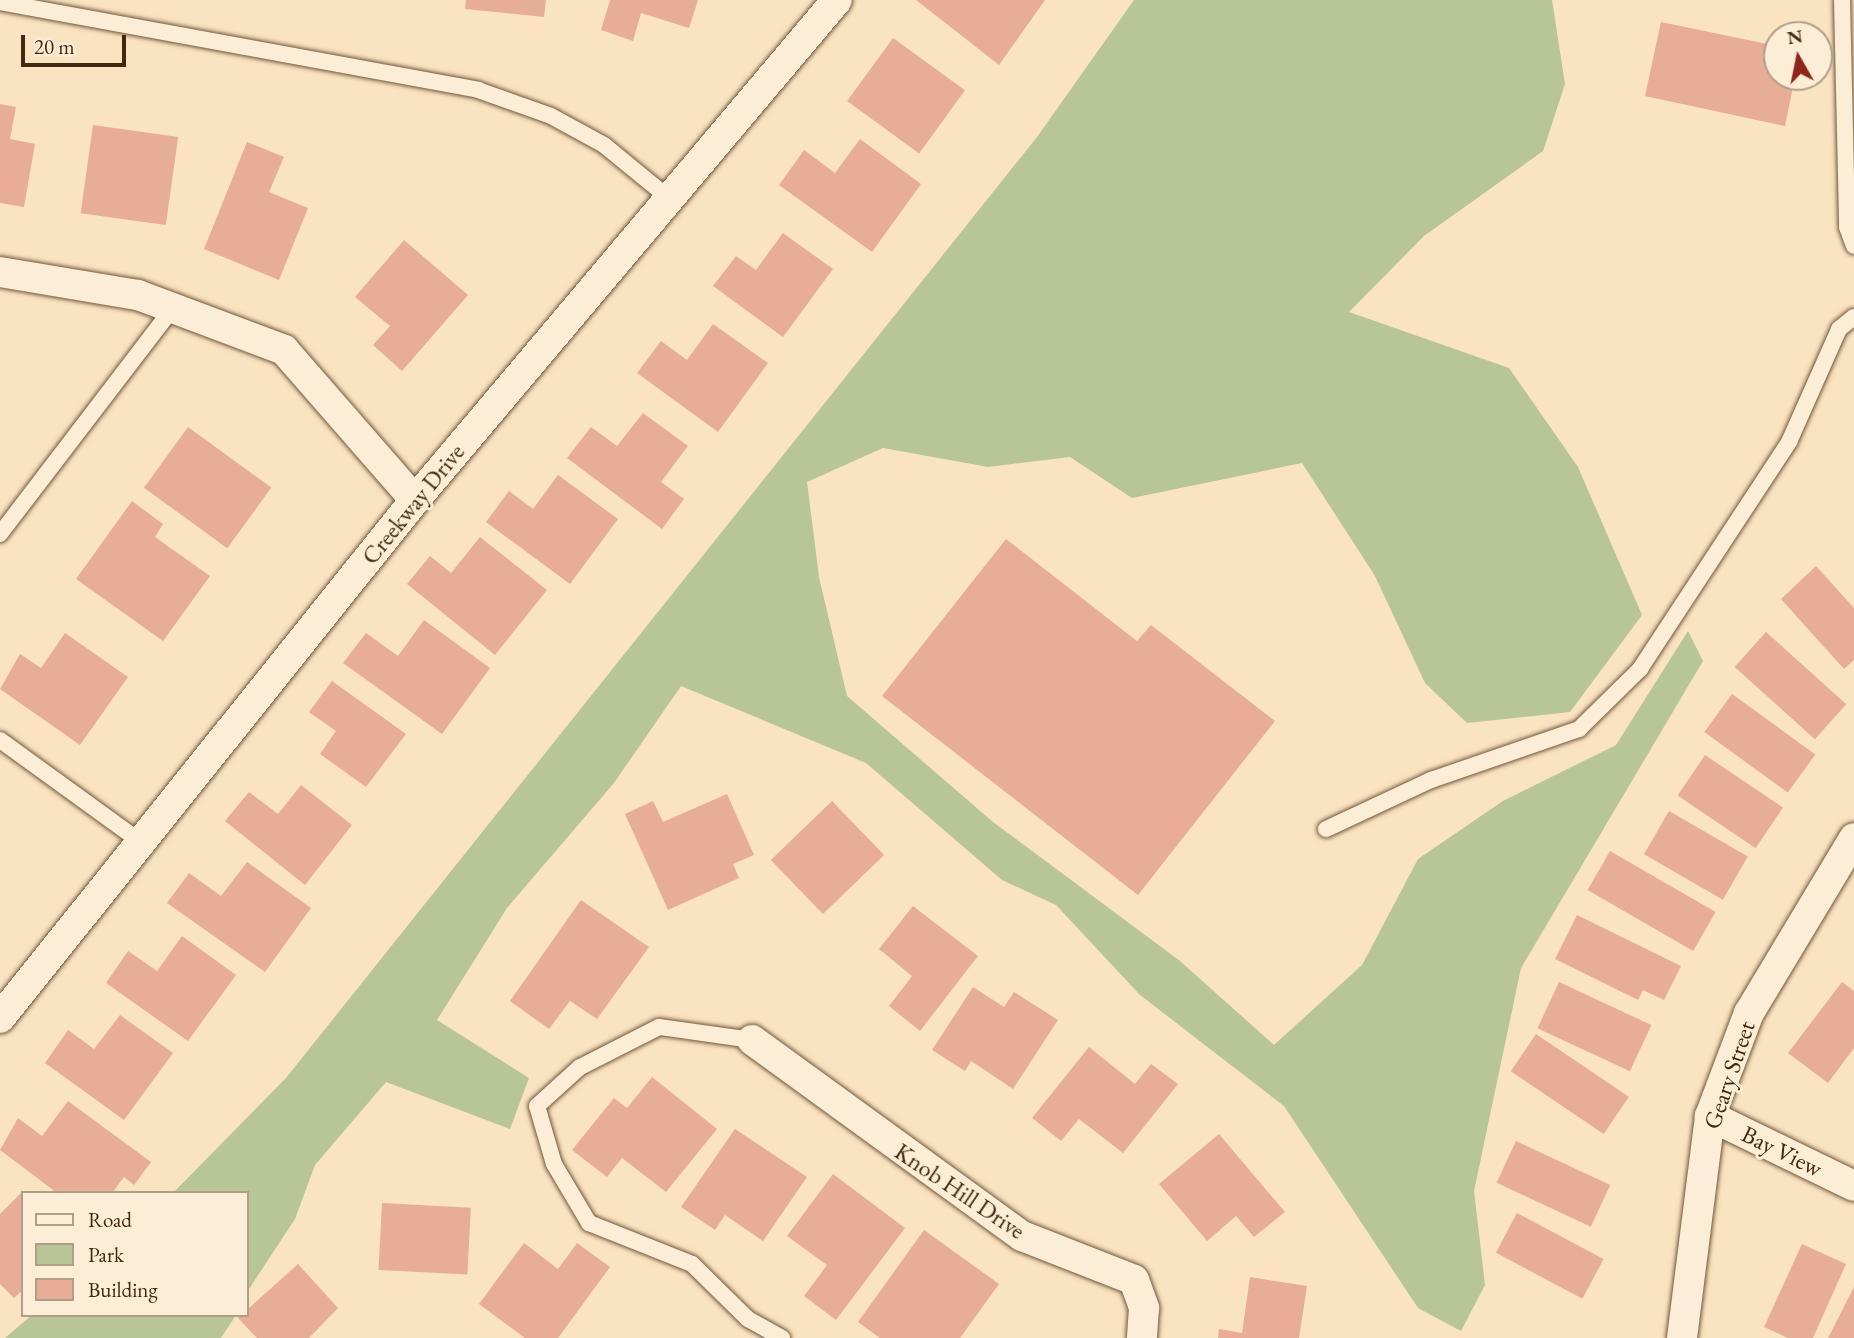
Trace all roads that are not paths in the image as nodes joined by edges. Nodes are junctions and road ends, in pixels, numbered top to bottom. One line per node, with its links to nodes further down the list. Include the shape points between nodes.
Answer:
1 (837, 0): 4 (street, Creekway Drive)
2 (1842, 0): 5 (lane, via 1847,227)
3 (0, 2): 4 (lane, via 478,90 551,116 604,145)
4 (670, 199): 9 (street, Creekway Drive)
5 (1854, 246)
6 (0, 272): 7 (street, via 138,295)
7 (173, 308): 9 (street, via 284,350); 10 (lane)
8 (1854, 317): 12 (lane, via 1839,329 1789,442 1687,601 1623,686 1579,729 1431,780)
9 (415, 500): 14 (street, Creekway Drive)
10 (0, 534)
11 (0, 740): 14 (lane)
12 (1326, 829)
13 (1854, 838): 17 (street, Geary Street, via 1749,1013)
14 (141, 842): 15 (street, Creekway Drive)
15 (0, 1018)
16 (752, 1040): 19 (lane, via 659,1027 580,1067 537,1106 554,1164 589,1223 692,1264 748,1319); 20 (street, Knob Hill Drive, via 1022,1236 1134,1280 1144,1308)
17 (1710, 1116): 18 (street, Bay View); 21 (street, Geary Street)
18 (1854, 1186)
19 (782, 1338)
20 (1142, 1338)
21 (1682, 1338)

